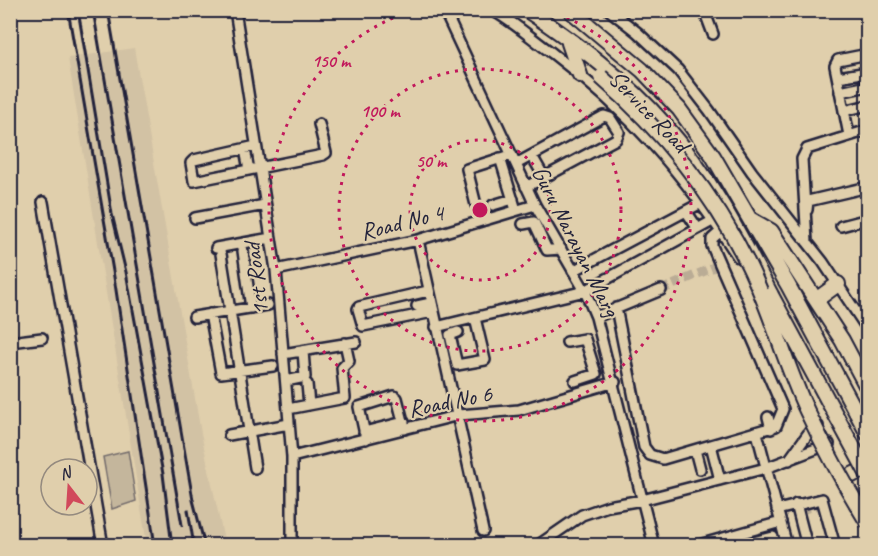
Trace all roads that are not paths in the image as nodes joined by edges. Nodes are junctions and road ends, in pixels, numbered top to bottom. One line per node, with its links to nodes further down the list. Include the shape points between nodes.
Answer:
1 (235, 10): 22 (street, 1st Road)
2 (444, 10): 24 (street, Guru Narayan Marg)
3 (492, 10): 13 (street, Service Road)
4 (527, 10): 9 (highway)
5 (570, 10): 44 (highway, via 615,46 679,109 713,156)
6 (609, 10): 56 (street, via 678,70)
7 (704, 10): 8 (street)
8 (713, 34)
9 (568, 41): 11 (highway); 13 (highway)
10 (867, 54): 14 (street, via 838,60)
11 (594, 60): 48 (highway, via 666,125); 129 (highway, bridge, via 601,77 632,103 666,141 718,214 748,265 807,410)
12 (867, 72): 14 (street)
13 (580, 75): 35 (street, Service Road, via 644,132)
14 (838, 77): 16 (street)
15 (867, 86): 16 (street)
16 (840, 92): 18 (street)
17 (867, 105): 18 (street)
18 (844, 111): 21 (street)
19 (319, 124): 28 (street, via 326,153 323,156)
20 (867, 130): 21 (street)
21 (849, 135): 42 (street, via 807,149 802,159)
22 (256, 147): 23 (street); 28 (street, 1st Road)
23 (245, 149): 29 (street); 29 (street, via 195,160 191,163 193,180)
24 (511, 155): 26 (street); 27 (street, Guru Narayan Marg)
25 (532, 156): 27 (street); 30 (street); 30 (street, via 604,116 610,118 619,132 616,139)
26 (500, 158): 33 (street); 37 (street, via 467,169)
27 (516, 164): 31 (street, Guru Narayan Marg)
28 (260, 168): 29 (street); 36 (street, 1st Road)
29 (249, 170)
30 (544, 177): 31 (street)
31 (526, 187): 39 (street, Guru Narayan Marg)
32 (867, 187): 42 (street, via 808,201)
33 (513, 199): 38 (street); 40 (street)
34 (43, 202): 133 (street)
35 (701, 203): 41 (street); 46 (street, Service Road)
36 (266, 205): 43 (street); 53 (street, 1st Road)
37 (476, 205)
38 (493, 205)
39 (535, 205): 40 (street, Road No 4); 52 (street, Guru Narayan Marg)
40 (516, 210): 55 (street, Road No 4)
41 (686, 211): 50 (street); 61 (street)
42 (805, 211): 56 (street)
43 (195, 218)
44 (748, 218): 67 (highway, via 771,231); 109 (highway)
45 (867, 219): 49 (street)
46 (714, 220): 50 (street); 51 (street, Service Road)
47 (523, 224): 54 (street, via 533,222)
48 (735, 226): 60 (highway); 121 (highway, bridge)
49 (841, 226)
50 (698, 229): 65 (street)
51 (721, 231): 60 (street, Service Road); 106 (street, via 711,241 716,266 783,410 782,419)
52 (552, 235): 54 (street); 57 (street, Guru Narayan Marg)
53 (271, 238): 59 (street, 1st Road); 73 (street, via 218,251)
54 (541, 238): 57 (street, via 547,250)
55 (418, 240): 59 (street, Road No 4); 64 (street)
56 (807, 242): 62 (street)
57 (561, 249): 61 (street, Guru Narayan Marg)
58 (243, 251): 70 (street)
59 (276, 270): 87 (street, 1st Road)
60 (746, 270): 104 (highway)
61 (573, 271): 65 (street, Guru Narayan Marg)
62 (838, 284): 67 (highway); 80 (street)
63 (661, 290): 72 (street)
64 (428, 291): 66 (street); 71 (street)
65 (585, 291): 76 (street, Guru Narayan Marg); 77 (street)
66 (388, 300): 78 (street); 78 (street, via 358,308 361,323 363,326)
67 (816, 300): 97 (highway)
68 (268, 305): 70 (street)
69 (417, 306): 71 (street)
70 (251, 308): 73 (street)
71 (432, 308): 78 (street); 79 (street)
72 (616, 308): 76 (street); 114 (street, via 646,451 663,459)
73 (230, 311): 74 (street); 93 (street)
74 (210, 314): 75 (street); 93 (street, via 219,371)
75 (194, 317)
76 (596, 317): 88 (street, Guru Narayan Marg)
77 (476, 318): 79 (street); 90 (street, via 485,360)
78 (393, 321)
79 (436, 327): 90 (street, via 454,333); 92 (street)
80 (867, 330)
81 (42, 338): 82 (street)
82 (10, 342)
83 (356, 342): 85 (street)
84 (567, 342): 89 (street, via 585,339)
85 (345, 344): 86 (street); 99 (street, via 348,363 342,368 346,396)
86 (303, 351): 87 (street); 94 (street, via 305,378)
87 (284, 354): 94 (street, 1st Road)
88 (607, 356): 89 (street); 95 (street, Guru Narayan Marg)
89 (591, 360): 98 (street, via 596,376 574,379)
90 (457, 363): 92 (street)
91 (273, 366): 93 (street)
92 (446, 366): 101 (street)
93 (239, 371): 107 (street)
94 (286, 381): 100 (street, 1st Road)
95 (615, 382): 98 (street, Road No 6); 124 (street, Guru Narayan Marg)
96 (307, 384): 99 (street)
97 (867, 389)
98 (578, 393): 101 (street, Road No 6, via 519,410)
99 (309, 405): 100 (street)
100 (288, 409): 103 (street, 1st Road)
101 (459, 415): 105 (street, Road No 6); 130 (street)
102 (768, 417): 106 (street)
103 (290, 424): 107 (street); 115 (street, 1st Road)
104 (819, 425): 112 (highway); 116 (street)
105 (404, 426): 111 (street, Road No 6); 111 (street, via 394,396 359,406)
106 (771, 429): 108 (street)
107 (249, 430): 110 (street); 118 (street)
108 (757, 433): 113 (street); 119 (street)
109 (867, 434)
110 (229, 435)
111 (365, 436): 115 (street, Road No 6)
112 (829, 444): 116 (street); 122 (highway)
113 (711, 445): 114 (street); 123 (street)
114 (695, 450): 120 (street)
115 (292, 458): 134 (street, 1st Road)
116 (789, 460): 119 (street)
117 (867, 467): 122 (highway)
118 (255, 468)
119 (766, 468): 123 (street); 126 (street)
120 (700, 469)
121 (867, 475)
122 (848, 477): 127 (highway)
123 (720, 480): 124 (street)
124 (642, 500): 135 (street, via 582,515); 136 (street, Guru Narayan Marg)
125 (798, 508): 126 (street); 140 (street); 141 (street, via 819,498)
126 (777, 510): 128 (street)
127 (867, 518)
128 (781, 522): 131 (street); 139 (street)
129 (867, 523)
130 (483, 531)
131 (739, 534): 132 (street); 137 (street)
132 (742, 545): 138 (street, via 773,537)
133 (103, 546)
134 (292, 546)
135 (537, 546)
136 (654, 546)
137 (696, 546)
138 (777, 546)
139 (787, 546)
140 (807, 546)
141 (835, 546)

